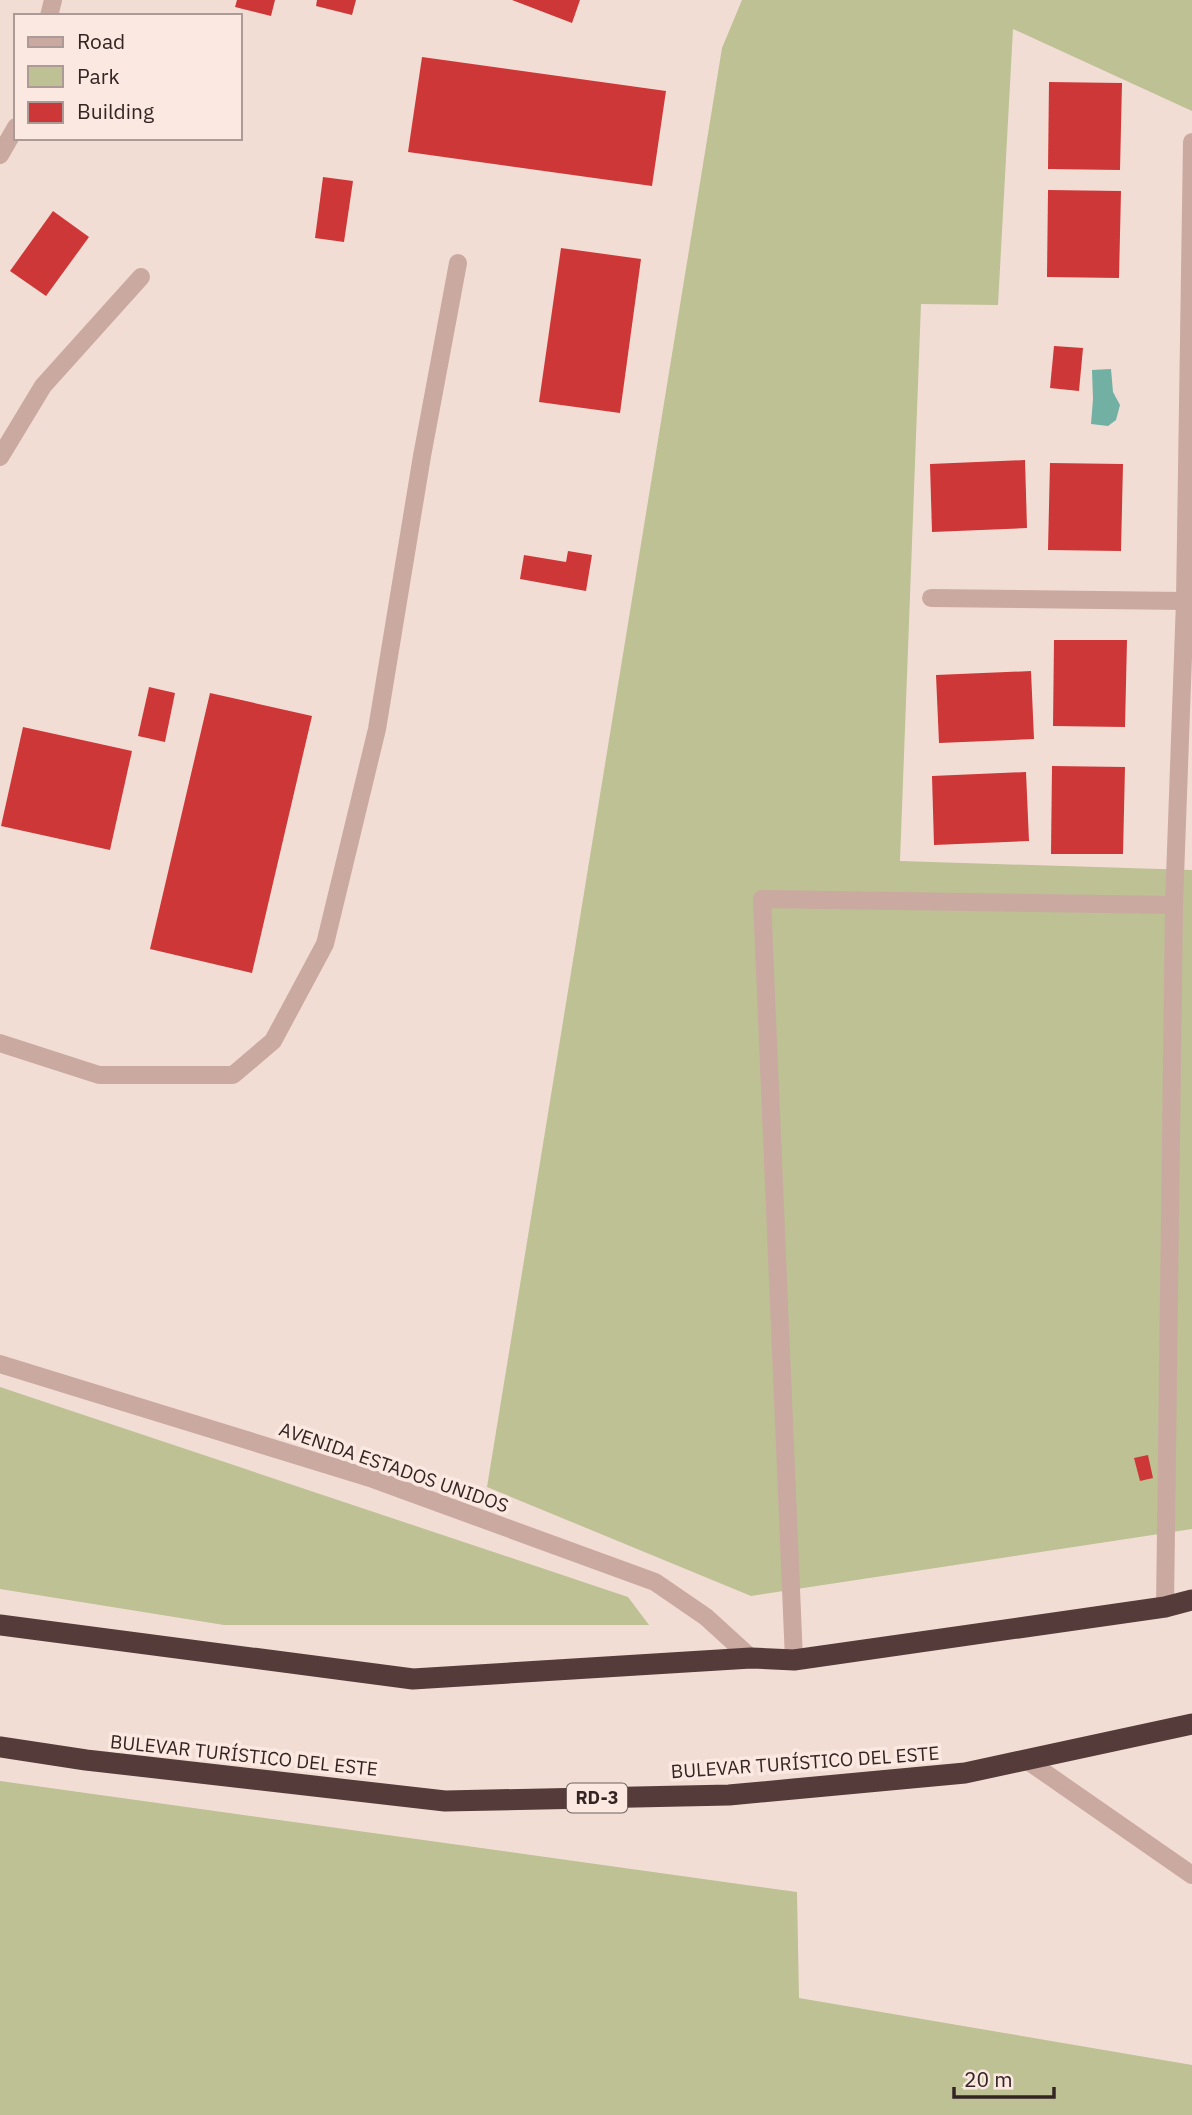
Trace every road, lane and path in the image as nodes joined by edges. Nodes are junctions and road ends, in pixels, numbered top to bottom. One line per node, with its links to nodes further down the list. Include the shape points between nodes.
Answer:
1 (14, 130): 3 (street)
2 (1192, 142): 8 (street)
3 (0, 155)
4 (458, 263): 10 (street, via 377,729 325,944 273,1041 233,1076 99,1075)
5 (141, 277): 6 (street, via 43,386)
6 (0, 457)
7 (931, 598): 8 (street)
8 (1185, 601): 9 (street)
9 (1174, 905): 13 (street); 16 (street, via 762,899)
10 (0, 1043)
11 (0, 1364): 15 (street, AVENIDA ESTADOS UNIDOS, via 373,1479 655,1582 706,1617)
12 (1192, 1600): 13 (highway)
13 (1165, 1607): 16 (highway)
14 (0, 1625): 15 (highway, via 414,1679)
15 (751, 1658): 16 (highway)
16 (794, 1660)
17 (1192, 1724): 19 (highway, BULEVAR TURÍSTICO DEL ESTE / RD-3)
18 (0, 1747): 19 (highway, BULEVAR TURÍSTICO DEL ESTE / RD-3, via 445,1801 729,1795 965,1773)
19 (1025, 1759): 20 (street)
20 (1192, 1875)

